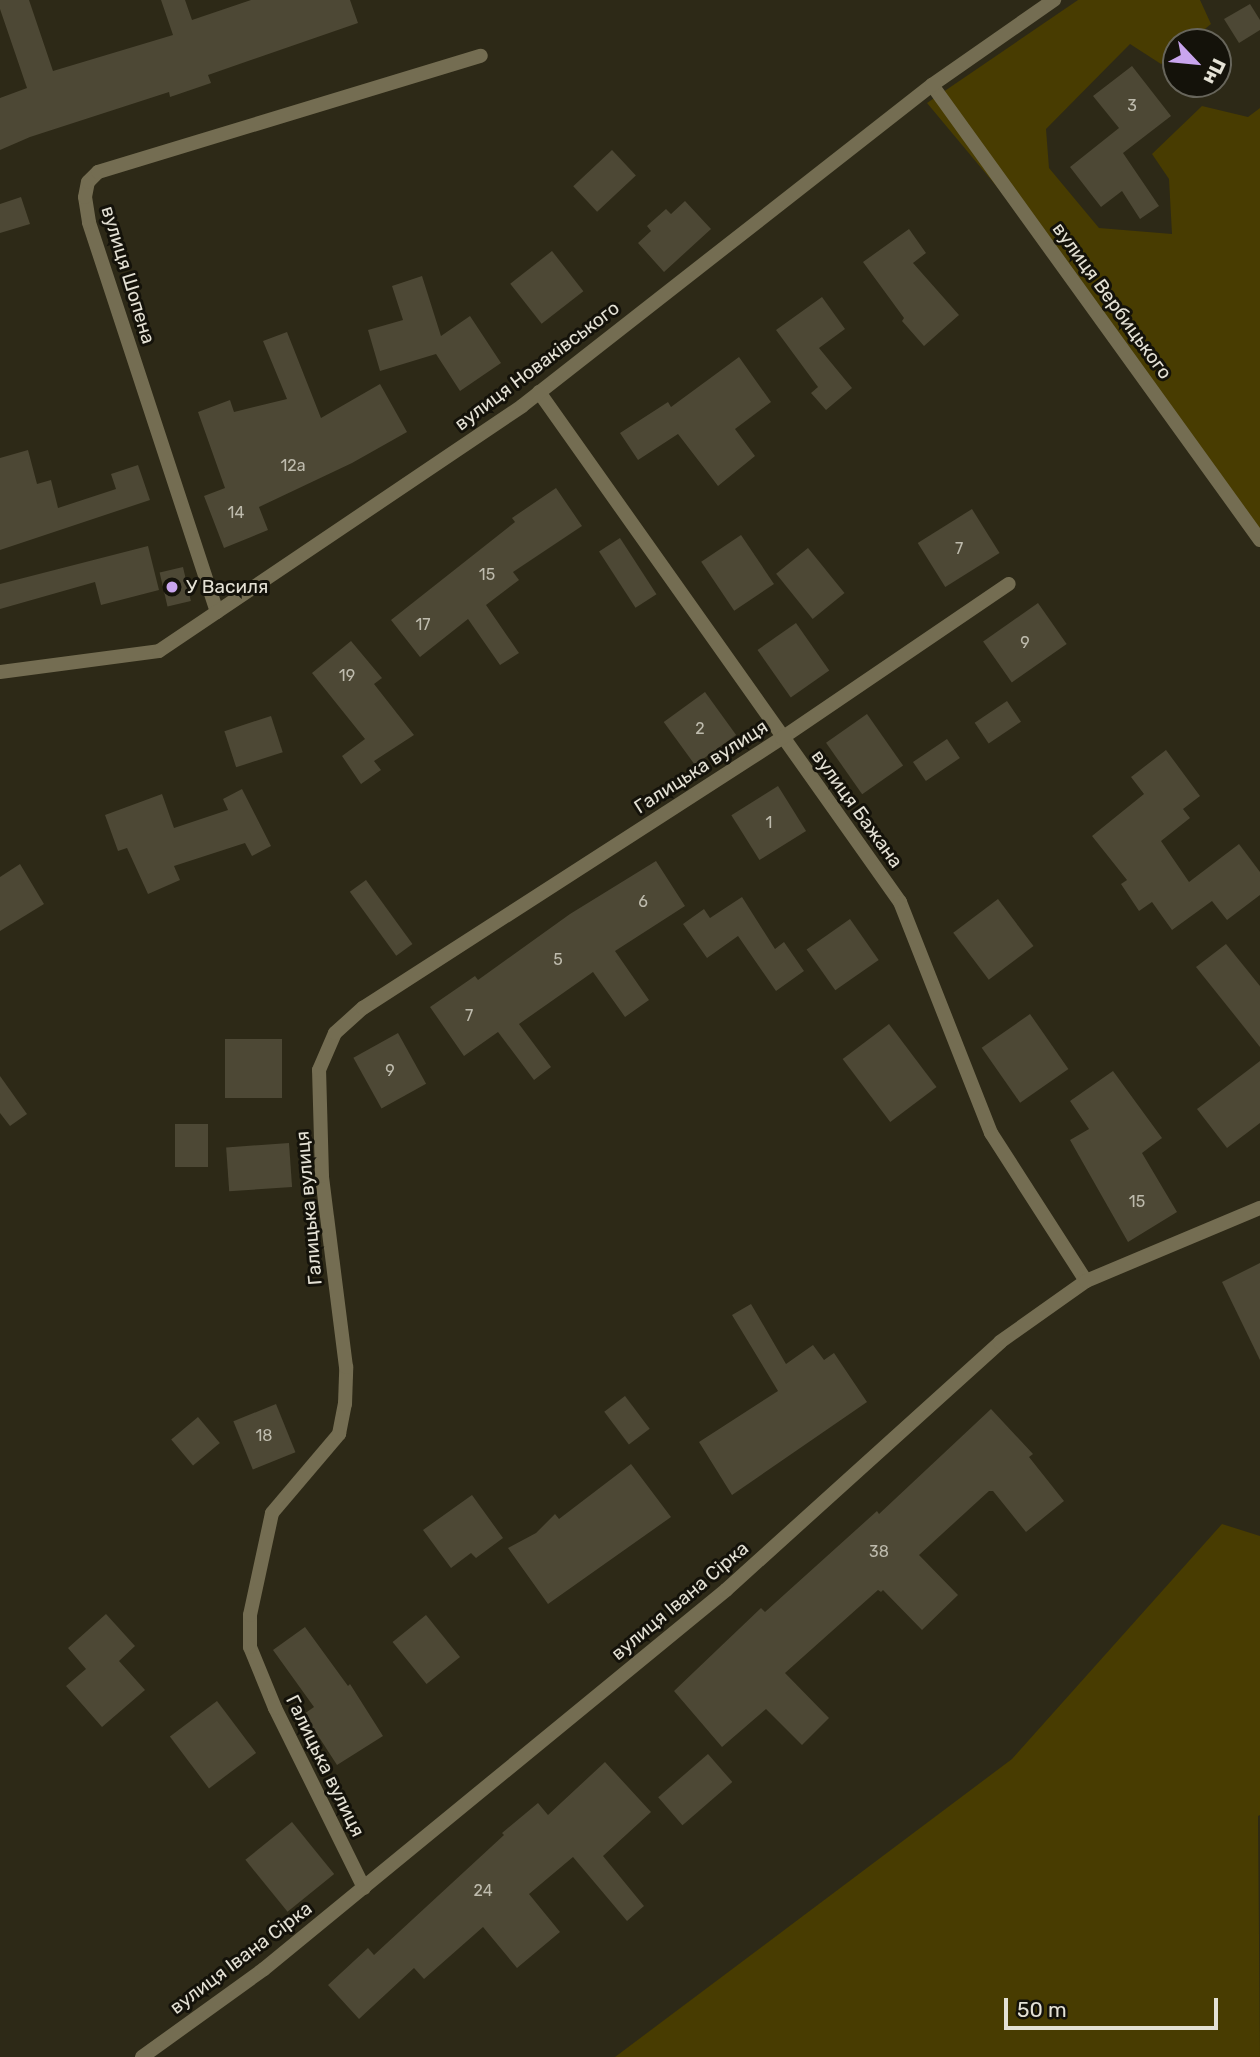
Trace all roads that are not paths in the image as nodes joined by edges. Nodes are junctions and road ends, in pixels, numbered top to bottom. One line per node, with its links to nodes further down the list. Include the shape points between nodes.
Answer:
1 (1054, 0): 3 (street, вулиця Новаківського)
2 (481, 56): 7 (street, вулиця Шопена, via 98,172 88,182 89,222)
3 (932, 85): 4 (street, вулиця Новаківського); 5 (street, вулиця Вербицького)
4 (539, 391): 7 (street, вулиця Новаківського); 9 (street, вулиця Бажана)
5 (1260, 540)
6 (1009, 584): 9 (street, Галицька вулиця)
7 (216, 612): 8 (street, вулиця Новаківського, via 159,651)
8 (0, 672)
9 (782, 738): 11 (street, вулиця Бажана, via 900,902 991,1133); 12 (street, Галицька вулиця, via 363,1007 335,1033 319,1070 322,1176 346,1367 345,1404 339,1434 272,1513 250,1615 250,1647)
10 (1260, 1208): 11 (street, вулиця Івана Сірка)
11 (1086, 1281): 12 (street, вулиця Івана Сірка, via 1000,1342 726,1590)
12 (364, 1888): 13 (street, вулиця Івана Сірка, via 264,1969)
13 (142, 2057)

